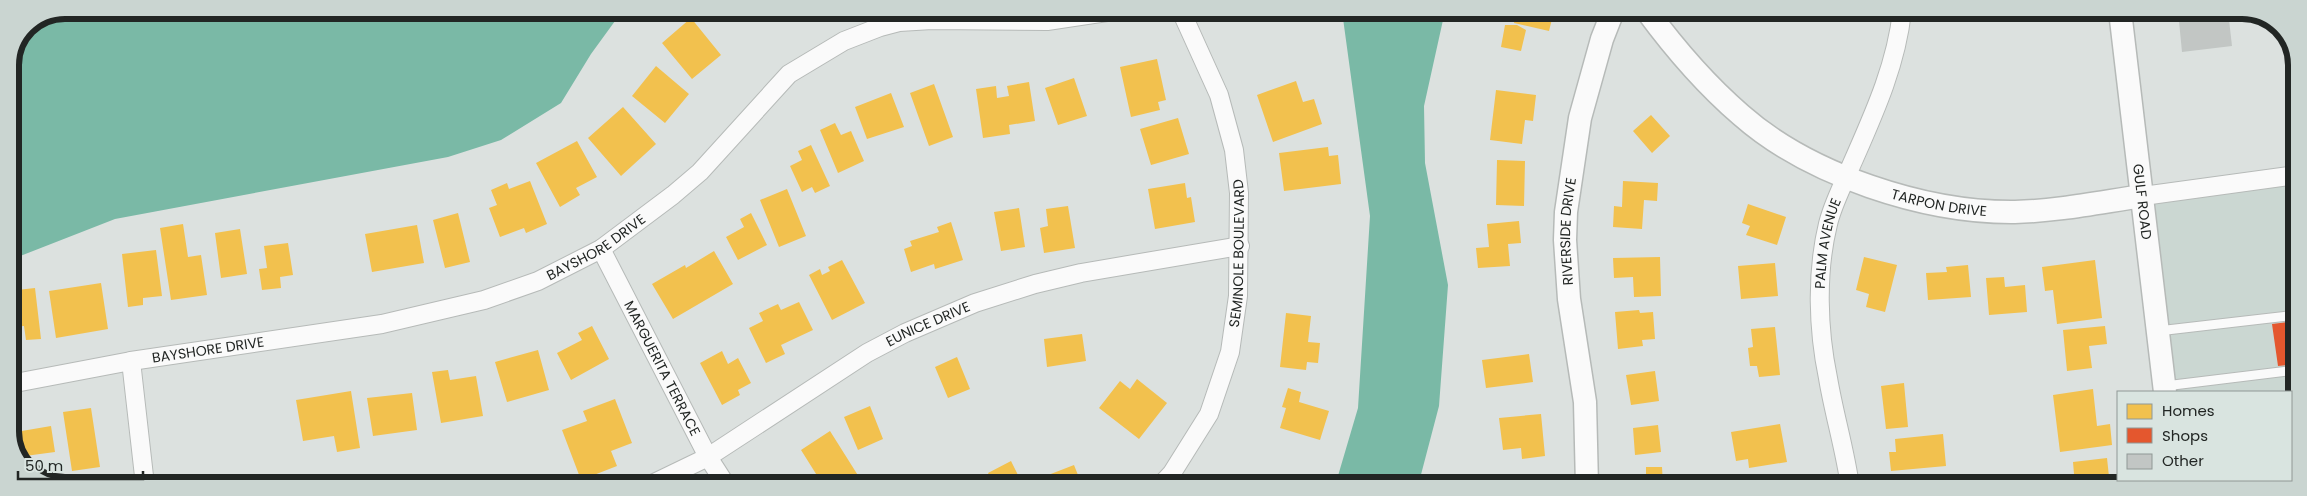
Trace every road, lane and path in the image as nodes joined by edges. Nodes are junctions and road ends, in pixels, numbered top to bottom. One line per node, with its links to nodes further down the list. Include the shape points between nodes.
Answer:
1 (1060, 19): 11 (street, BAYSHORE DRIVE, via 899,22 844,41 789,74 700,172)
2 (1185, 19): 10 (street, SEMINOLE BOULEVARD, via 1219,95 1234,150 1240,193)
3 (1610, 19): 23 (street, RIVERSIDE DRIVE, via 1580,118 1565,230 1569,299 1585,402)
4 (1653, 19): 8 (street, TARPON DRIVE, via 1683,58 1742,116 1793,150)
5 (1901, 19): 8 (street, PALM AVENUE, via 1888,77)
6 (2121, 19): 9 (street, GULF ROAD)
7 (2288, 176): 9 (street, TARPON DRIVE)
8 (1846, 177): 9 (street, TARPON DRIVE, via 1912,200 1982,211 2045,210); 24 (street, PALM AVENUE, via 1828,226 1822,267 1821,316 1827,377)
9 (2143, 196): 13 (street, GULF ROAD)
10 (1240, 246): 18 (street, EUNICE DRIVE, via 1072,275 974,303 867,353); 22 (street, SEMINOLE BOULEVARD, via 1237,314 1224,374 1209,414)
11 (601, 250): 14 (street, BAYSHORE DRIVE, via 538,281 447,310 372,326); 18 (street, MARGUERITA TERRACE)
12 (2288, 316): 13 (lane)
13 (2158, 331): 17 (street, GULF ROAD)
14 (131, 361): 16 (street, BAYSHORE DRIVE); 19 (street)
15 (2288, 371): 17 (lane)
16 (19, 382)
17 (2165, 389)
18 (708, 457): 20 (street, EUNICE DRIVE); 21 (street, MARGUERITA TERRACE)
19 (144, 477)
20 (667, 477)
21 (721, 477)
22 (1168, 477)
23 (1587, 477)
24 (1848, 477)

